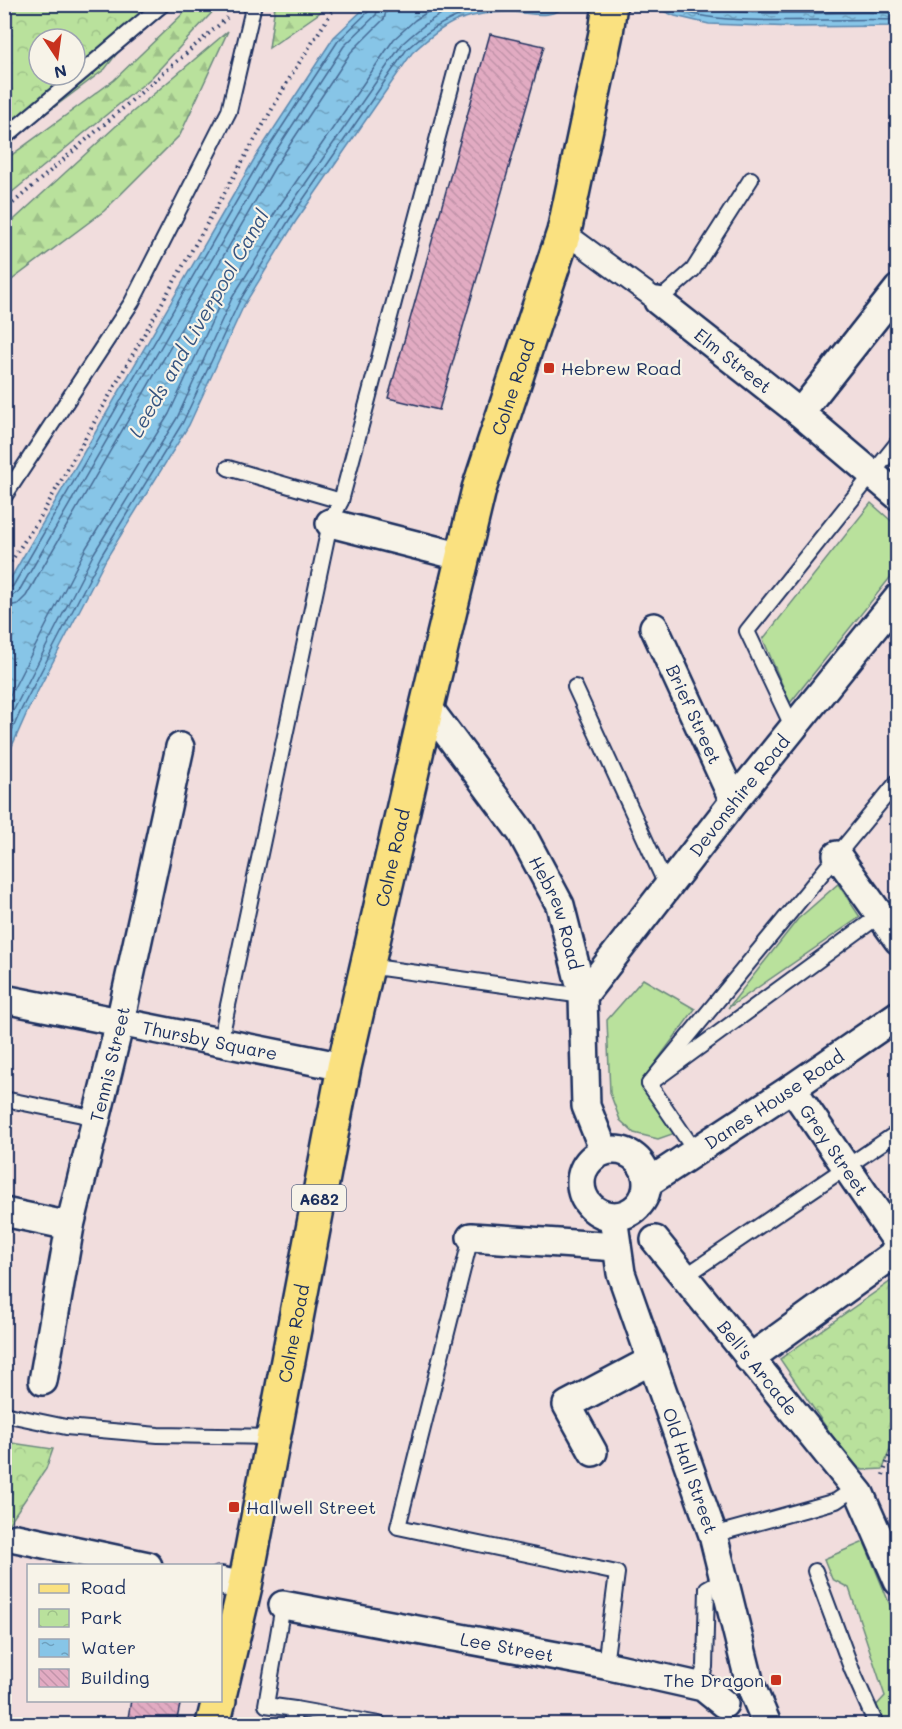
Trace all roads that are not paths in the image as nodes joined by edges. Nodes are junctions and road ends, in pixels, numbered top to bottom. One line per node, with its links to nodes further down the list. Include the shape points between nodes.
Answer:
1 (163, 4): 5 (lane)
2 (253, 11): 15 (lane, via 229,111 132,302)
3 (608, 19): 7 (main road, Colne Road / A682)
4 (461, 50): 16 (lane)
5 (4, 138)
6 (751, 179): 9 (lane, via 693,270)
7 (564, 232): 9 (street, Elm Street); 17 (main road, Colne Road / A682, via 479,489)
8 (897, 289): 10 (street)
9 (658, 301): 10 (street, Elm Street)
10 (800, 413): 13 (street, Elm Street)
11 (897, 442): 13 (lane)
12 (228, 468): 16 (lane)
13 (872, 475): 14 (street, Elm Street); 22 (lane, via 747,631)
14 (897, 496)
15 (4, 497)
16 (335, 512): 17 (street); 35 (lane)
17 (462, 557): 21 (main road, Colne Road / A682)
18 (897, 598): 22 (street, Devonshire Road)
19 (654, 627): 25 (street, Brief Street)
20 (575, 687): 27 (lane)
21 (427, 706): 30 (main road, Colne Road / A682); 31 (street, Hebrew Road, via 521,832 560,905)
22 (793, 728): 25 (street, Devonshire Road)
23 (180, 747): 34 (street, Tennis Street)
24 (897, 782): 26 (lane)
25 (734, 801): 27 (street, Devonshire Road)
26 (837, 855): 28 (street); 37 (lane)
27 (667, 887): 31 (street, Devonshire Road)
28 (880, 915): 29 (street); 37 (lane)
29 (897, 940)
30 (367, 966): 31 (lane); 36 (main road, Colne Road / A682)
31 (584, 996): 42 (street, Hebrew Road, via 586,1106)
32 (4, 999): 34 (street, Thursby Square)
33 (897, 1015): 38 (street, Danes House Road)
34 (120, 1022): 35 (street, Thursby Square); 40 (street, Tennis Street)
35 (220, 1043): 36 (street, Thursby Square)
36 (344, 1067): 59 (main road, Colne Road / A682)
37 (649, 1084): 43 (lane)
38 (792, 1088): 43 (street, Danes House Road); 44 (street, Grey Street)
39 (4, 1099): 40 (lane)
40 (97, 1118): 48 (street, Tennis Street)
41 (897, 1132): 44 (lane)
42 (604, 1151): 45 (street, via 632,1154 644,1166); 47 (street, via 584,1168 581,1183 590,1206)
43 (695, 1151): 45 (street, Danes House Road)
44 (847, 1168): 51 (street, Grey Street); 54 (lane)
45 (649, 1182): 47 (street, via 641,1204 628,1214)
46 (4, 1212): 48 (street)
47 (613, 1217): 52 (street, Old Hall Street)
48 (70, 1226): 57 (street, Tennis Street)
49 (471, 1237): 52 (street); 70 (lane, via 398,1527 617,1573)
50 (655, 1240): 54 (street, Bell's Arcade)
51 (897, 1243)
52 (617, 1246): 56 (street, Old Hall Street, via 621,1273)
53 (897, 1251): 55 (street)
54 (684, 1276): 55 (street, Bell's Arcade)
55 (749, 1359): 61 (street, Bell's Arcade)
56 (652, 1360): 60 (street, via 567,1405); 62 (street, Old Hall Street)
57 (43, 1381)
58 (4, 1414): 59 (lane, via 66,1427 158,1435)
59 (273, 1437): 68 (main road, Colne Road / A682)
60 (593, 1452)
61 (857, 1491): 62 (lane, via 836,1502); 67 (street, Bell's Arcade)
62 (713, 1535): 66 (street, Old Hall Street)
63 (16, 1538): 64 (street)
64 (139, 1564)
65 (815, 1571): 81 (lane)
66 (725, 1578): 72 (street, Old Hall Street); 73 (lane, via 707,1588 705,1668)
67 (897, 1581)
68 (233, 1583): 71 (main road, Colne Road / A682)
69 (283, 1605): 70 (street, Lee Street); 75 (lane, via 266,1705)
70 (605, 1665): 73 (street, Lee Street)
71 (222, 1675)
72 (750, 1684): 76 (street, via 731,1692); 80 (street, Old Hall Street)
73 (698, 1686): 76 (street, Lee Street, via 704,1687)
74 (219, 1702): 77 (main road)
75 (295, 1710): 78 (lane); 79 (lane)
76 (718, 1714)
77 (213, 1725)
78 (292, 1725)
79 (379, 1725)
80 (767, 1725)
81 (876, 1725)

